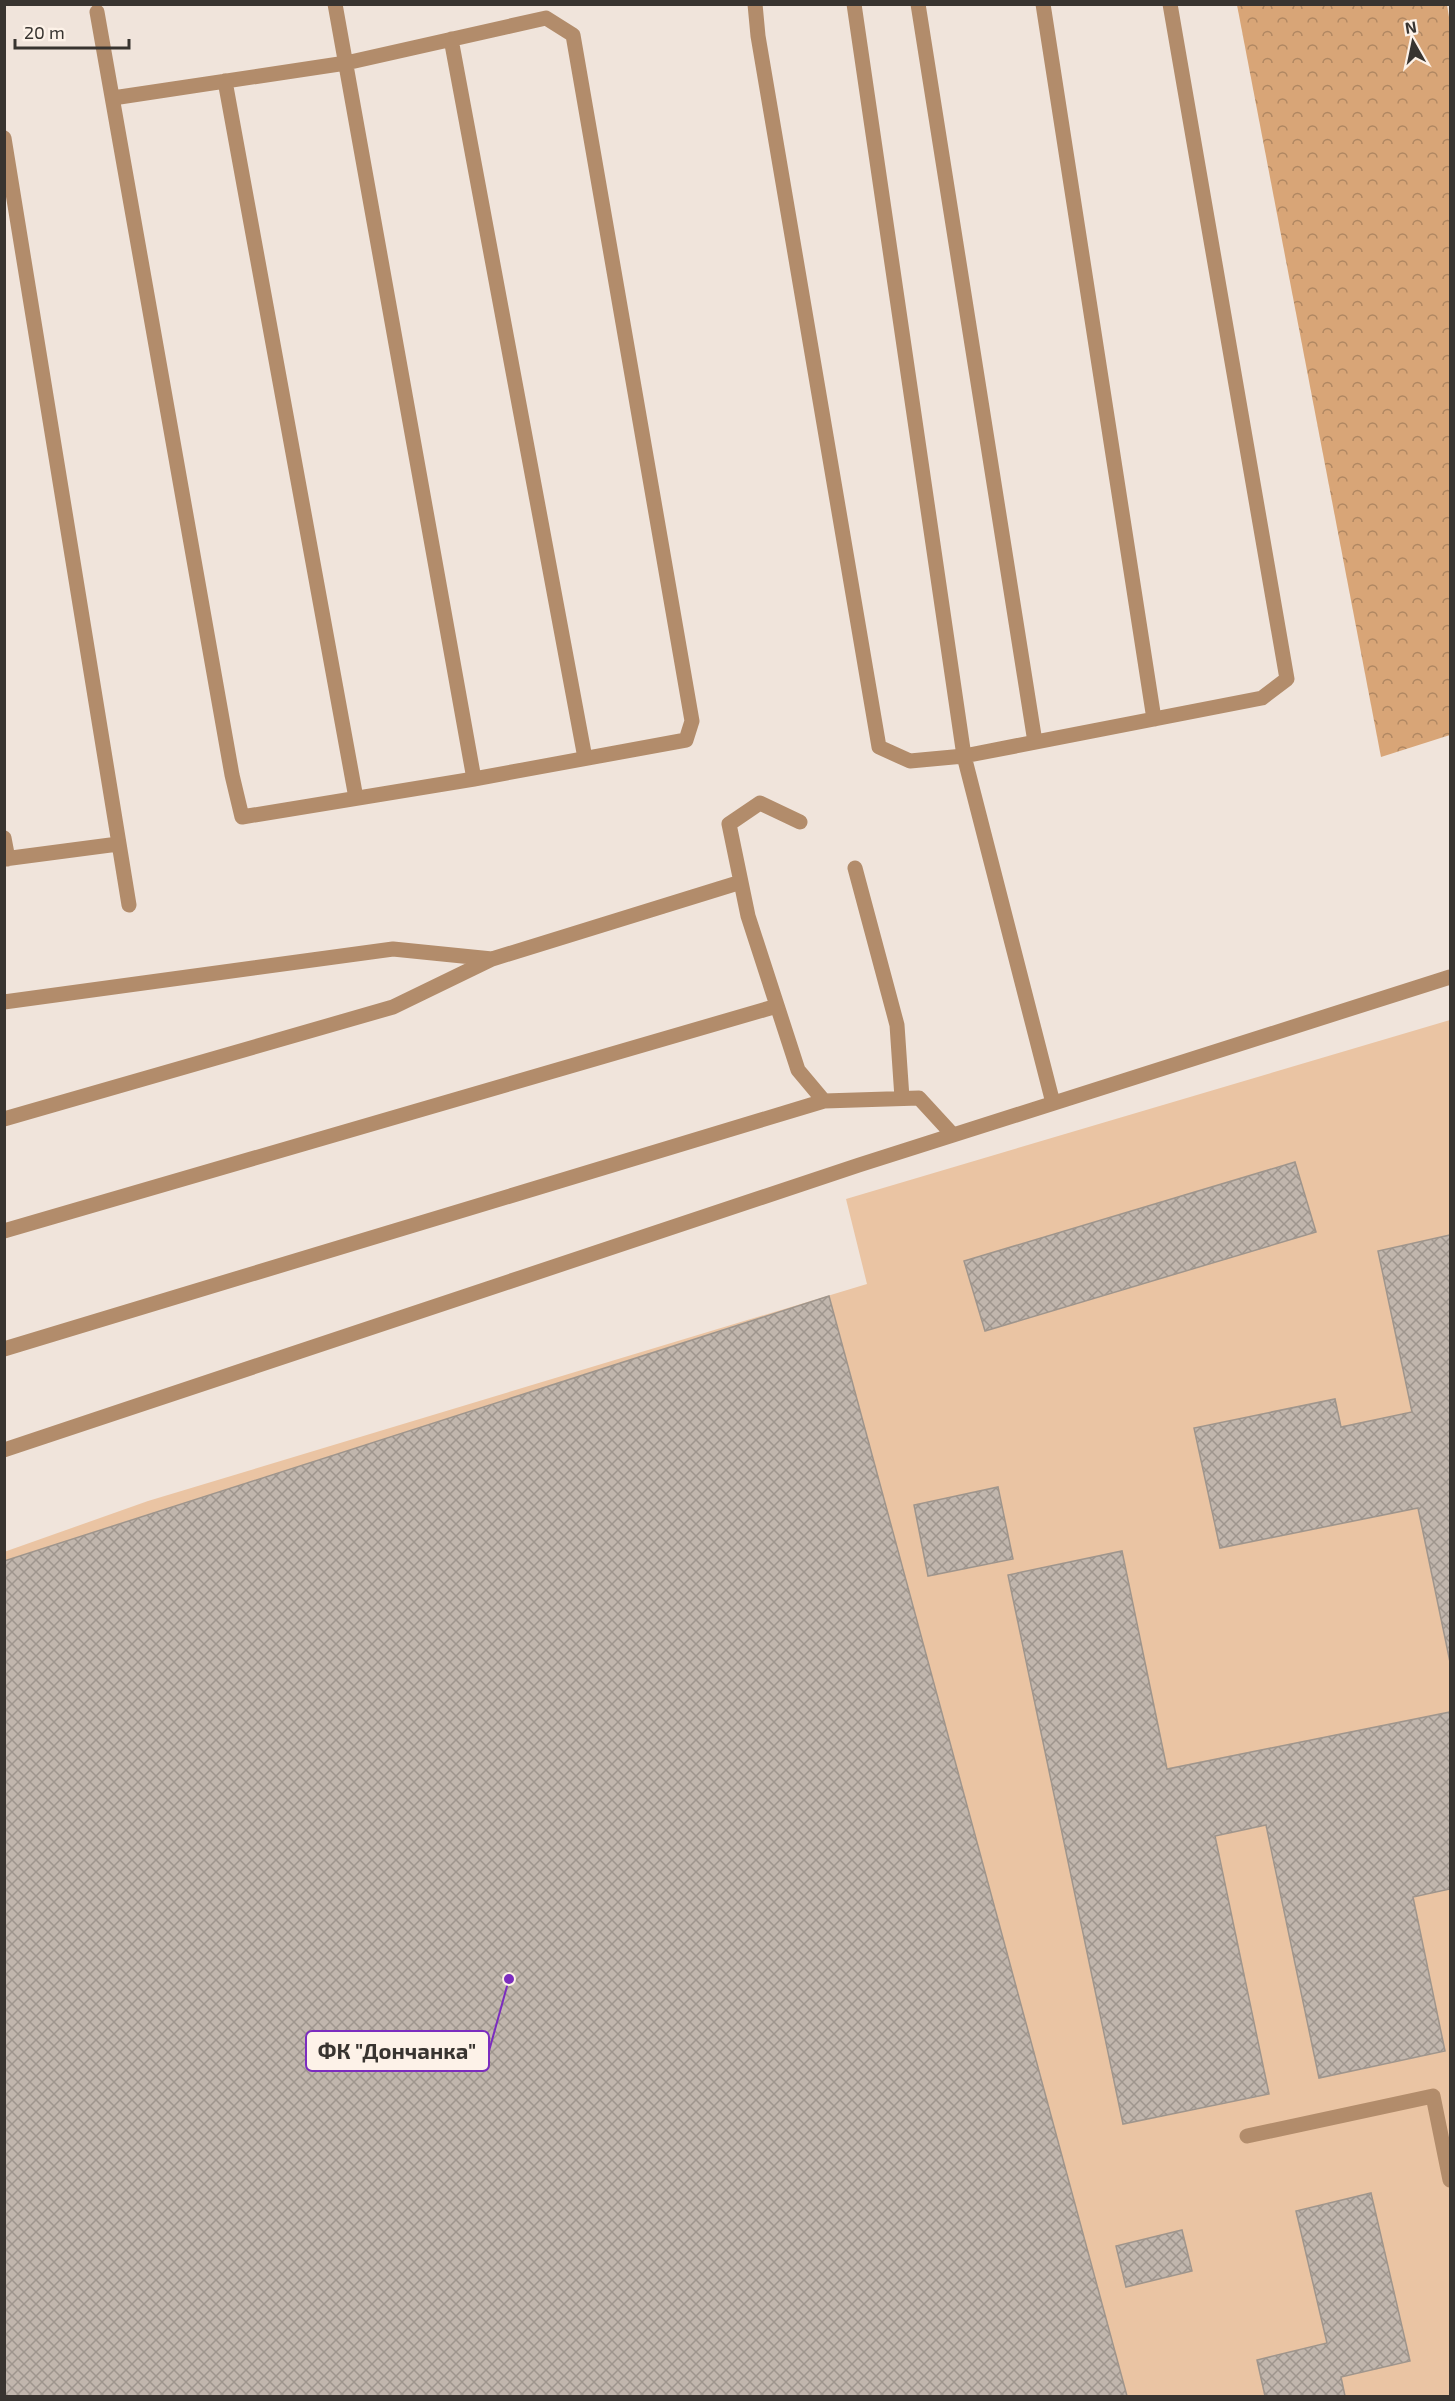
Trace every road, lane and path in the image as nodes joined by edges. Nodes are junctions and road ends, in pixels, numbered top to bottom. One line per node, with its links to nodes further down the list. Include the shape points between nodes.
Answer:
1 (335, 4): 9 (street)
2 (755, 4): 15 (street, via 879,747 910,761)
3 (854, 4): 15 (street)
4 (918, 4): 14 (street)
5 (1043, 4): 13 (street)
6 (1170, 4): 13 (street, via 1287,679 1262,698)
7 (97, 12): 11 (street)
8 (451, 39): 9 (street); 16 (street); 16 (street, via 546,18 573,34 692,721 686,740)
9 (346, 63): 10 (street); 17 (street)
10 (225, 81): 11 (street); 18 (street)
11 (112, 98): 18 (street, via 242,817)
12 (4, 138): 21 (street)
13 (1154, 719): 14 (street)
14 (1035, 742): 15 (street)
15 (964, 756): 32 (street)
16 (585, 758): 17 (street)
17 (474, 779): 18 (street)
18 (356, 798)
19 (800, 822): 24 (street, via 760,803 729,824)
20 (4, 838): 22 (street)
21 (118, 844): 22 (street); 25 (street)
22 (6, 859)
23 (855, 868): 30 (street, via 897,1025)
24 (741, 882): 26 (street); 29 (street)
25 (129, 905)
26 (492, 959): 28 (street, via 393,949); 33 (street, via 393,1007)
27 (1450, 977): 32 (street)
28 (4, 1002)
29 (777, 1006): 31 (street, via 798,1070); 35 (street)
30 (902, 1098): 31 (street); 34 (street, via 919,1098)
31 (824, 1101): 36 (street)
32 (1053, 1103): 34 (street)
33 (4, 1119)
34 (953, 1135): 37 (street)
35 (4, 1231)
36 (4, 1349)
37 (4, 1450)
38 (1247, 2136): 39 (street, via 1433,2096)
39 (1450, 2180)

